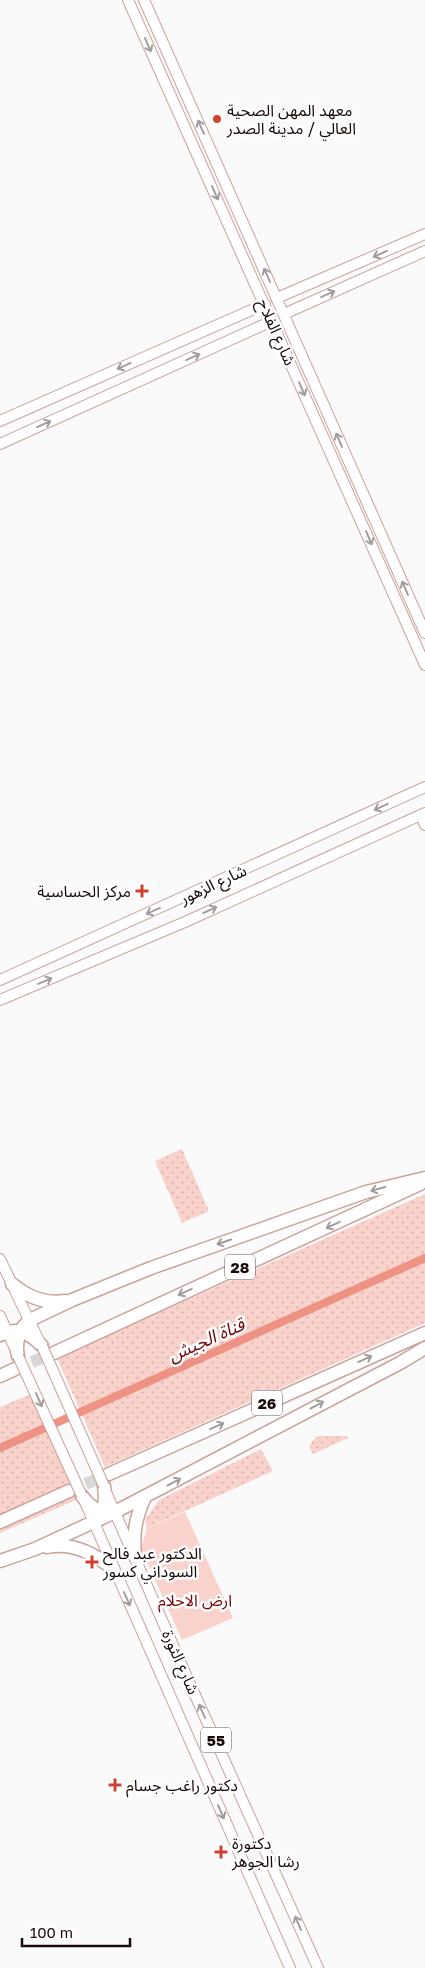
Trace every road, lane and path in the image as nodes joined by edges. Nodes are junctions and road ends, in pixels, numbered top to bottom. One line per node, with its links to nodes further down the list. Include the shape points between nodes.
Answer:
1 (128, 0): 6 (main road, شارع الفلاح, one-way to 6)
2 (144, 0): 5 (main road, شارع الفلاح, one-way to 2)
3 (425, 234): 5 (main road, one-way to 5)
4 (425, 251): 7 (main road, one-way to 4)
5 (278, 298): 7 (main road, شارع الفلاح)
6 (265, 304): 8 (main road, شارع الفلاح); 9 (main road, one-way to 9)
7 (284, 314): 11 (main road, شارع الفلاح, one-way to 7, via 302,342)
8 (272, 321): 10 (main road, one-way to 8); 12 (main road, شارع الفلاح, one-way to 12)
9 (0, 421)
10 (0, 443)
11 (425, 633)
12 (425, 666)
13 (425, 786): 16 (main road, شارع الزهور, one-way to 16)
14 (423, 814): 15 (main road); 17 (main road, شارع الزهور, one-way to 14, via 186,922)
15 (425, 825)
16 (0, 980)
17 (0, 1000)
18 (425, 1178): 22 (highway, one-way to 22, via 366,1192 151,1268)
19 (425, 1182): 28 (highway, 28, one-way to 28)
20 (0, 1259): 21 (main road)
21 (12, 1284): 22 (highway, via 40,1300); 24 (main road)
22 (72, 1300): 24 (highway)
23 (0, 1316): 24 (main road)
24 (18, 1331): 26 (highway); 29 (highway)
25 (425, 1333): 32 (highway, 26, one-way to 25)
26 (42, 1346): 32 (main road, bridge)
27 (425, 1348): 35 (highway, one-way to 27)
28 (54, 1353)
29 (18, 1356): 34 (main road, one-way to 34, bridge)
30 (15, 1369): 31 (highway)
31 (0, 1376)
32 (106, 1480): 36 (highway)
33 (69, 1491): 37 (highway)
34 (82, 1496): 36 (highway, via 89,1505)
35 (145, 1497): 36 (highway); 39 (highway, via 136,1516)
36 (103, 1513): 38 (highway); 39 (main road, شارع الثورة / 55); 41 (main road, شارع الثورة / 55)
37 (0, 1522)
38 (35, 1549): 40 (highway); 41 (highway, via 51,1546 76,1549 100,1558)
39 (135, 1556): 43 (main road, شارع الثورة / 55, one-way to 39)
40 (0, 1561)
41 (113, 1569): 42 (main road, شارع الثورة / 55, one-way to 42)
42 (290, 1968)
43 (318, 1968)

